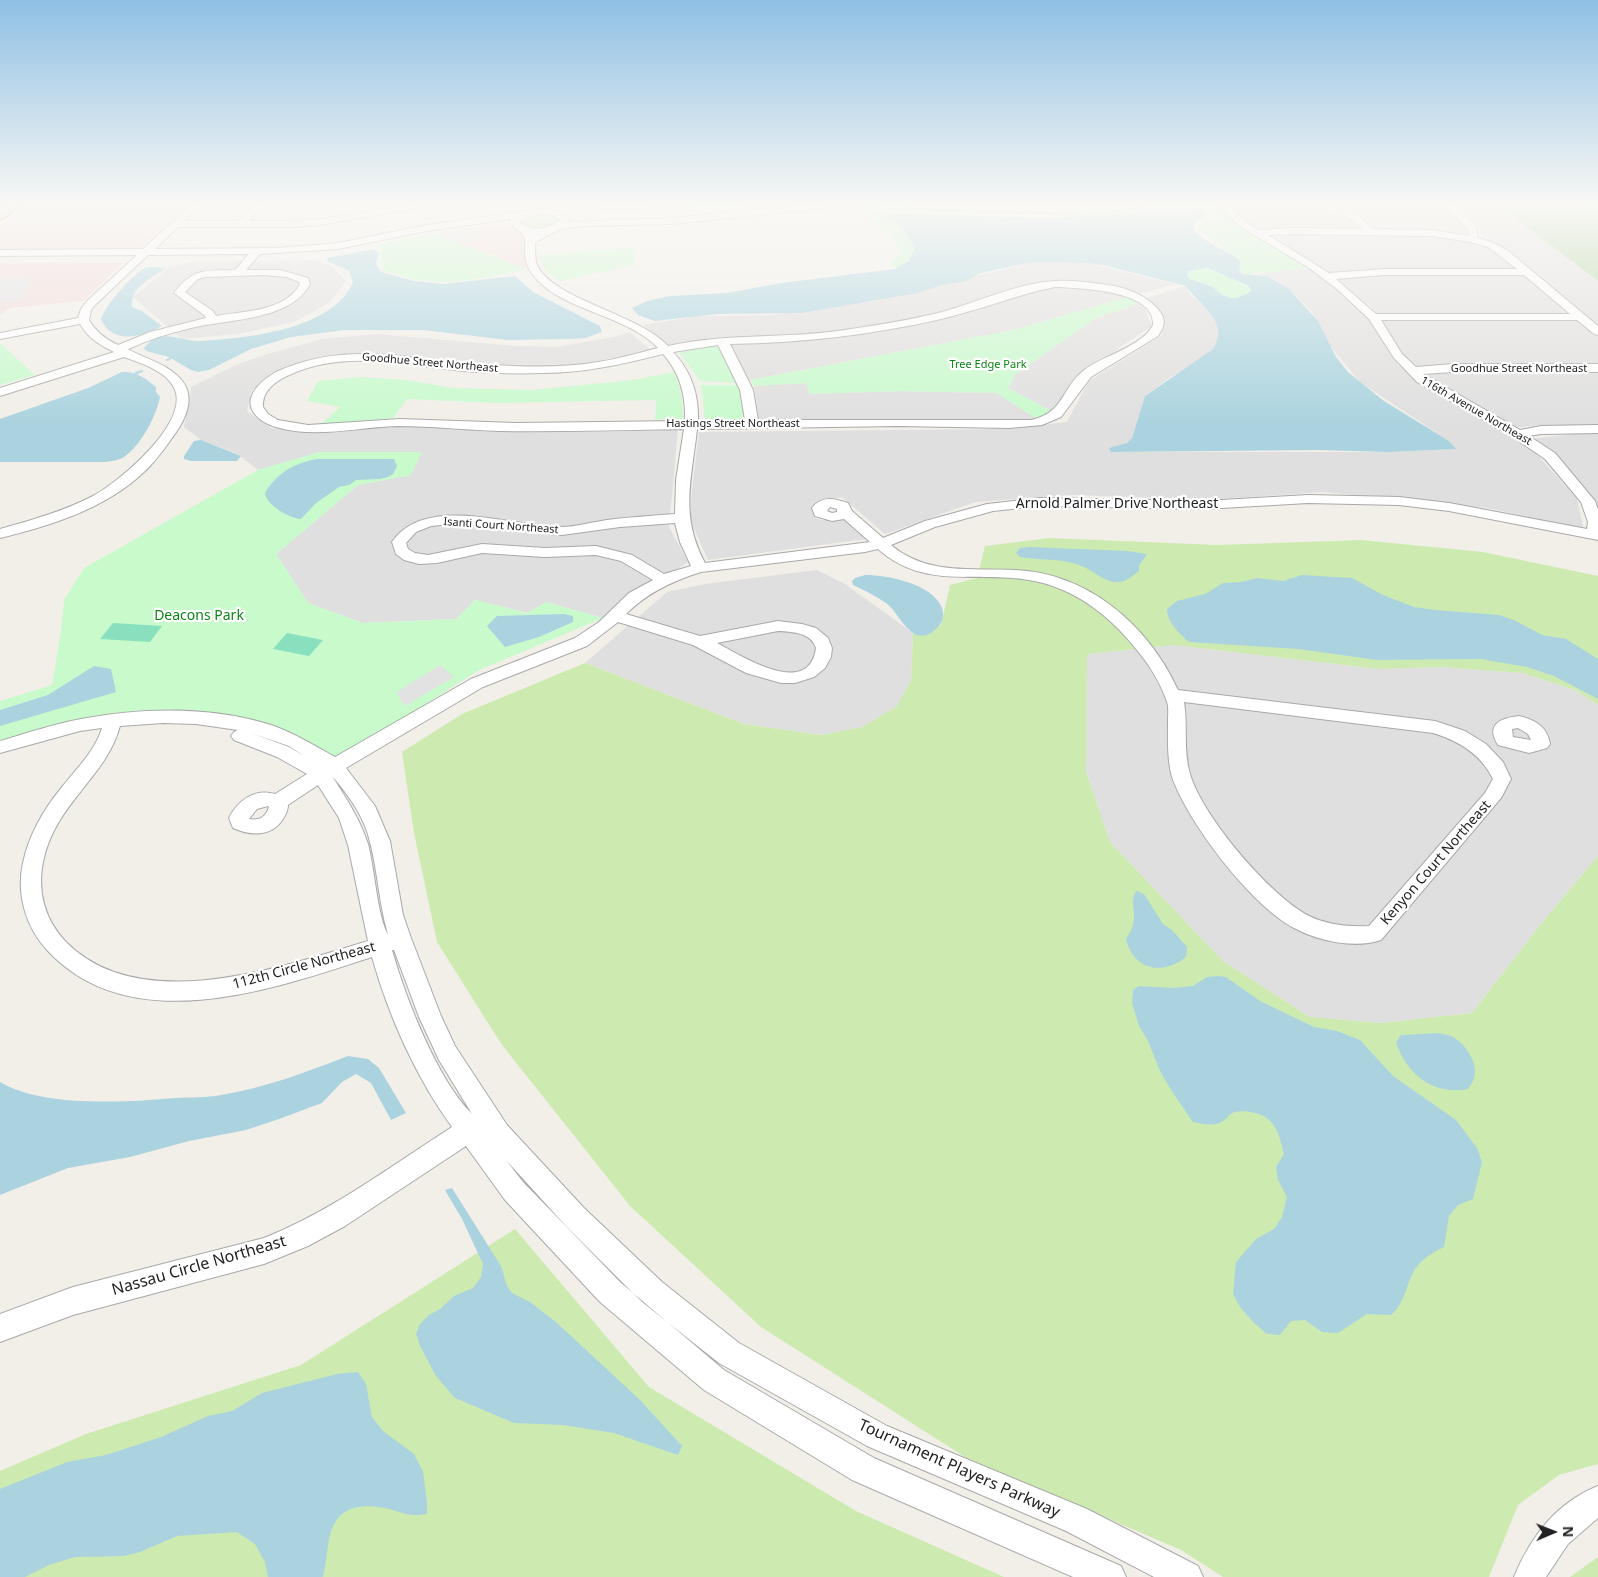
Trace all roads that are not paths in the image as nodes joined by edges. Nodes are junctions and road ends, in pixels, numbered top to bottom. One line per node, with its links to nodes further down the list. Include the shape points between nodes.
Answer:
1 (118, 279): 11 (street, via 91,303)
2 (193, 279): 10 (street, via 179,293 209,313)
3 (300, 279): 10 (street, via 305,284 298,295 275,308)
4 (545, 279): 16 (street, via 568,296 637,329)
5 (1331, 279): 8 (street, 116th Avenue Northeast)
6 (1535, 279): 9 (street)
7 (1139, 299): 14 (street, Goodhue Street Northeast, via 1106,288 1055,284 931,318 851,332 791,340); 22 (street, Hastings Street Northeast, via 1157,314 1159,327 1151,337 1086,374 1051,418 1009,424)
8 (1372, 317): 9 (street); 18 (street, 116th Avenue Northeast)
9 (1580, 317): 12 (street)
10 (212, 319): 15 (street, via 164,331)
11 (83, 320): 13 (street); 15 (street, via 99,339)
12 (1598, 332)
13 (0, 336)
14 (722, 341): 16 (street, Goodhue Street Northeast); 22 (street, via 749,395)
15 (122, 350): 19 (street, via 97,363); 27 (street, via 158,367 180,385 181,410 171,430 141,468 100,499 64,515)
16 (666, 350): 20 (street, Goodhue Street Northeast, via 626,360 564,369 479,369 375,357 338,358 289,370 266,384); 21 (street, via 689,384 693,401)
17 (1598, 368): 18 (street, Goodhue Street Northeast)
18 (1411, 371): 24 (street, 116th Avenue Northeast, via 1450,397)
19 (0, 392)
20 (260, 392): 21 (street, Hastings Street Northeast, via 256,400 257,410 263,417 296,428 388,423 510,427)
21 (692, 424): 22 (street, Hastings Street Northeast); 26 (street)
22 (752, 424)
23 (1598, 429): 24 (street, via 1541,430)
24 (1518, 434): 28 (street, 116th Avenue Northeast, via 1550,456 1588,501 1595,522)
25 (845, 513): 29 (street, Kenyon Court Northeast)
26 (682, 518): 30 (street); 31 (street, Isanti Court Northeast, via 557,531 487,522 436,521 414,527 399,542 401,551 417,560 438,560 490,548 608,552 634,560)
27 (0, 534)
28 (1595, 535): 29 (street, Arnold Palmer Drive Northeast, via 1449,507 1399,501 1040,502 992,507 960,515)
29 (881, 544): 30 (street, Arnold Palmer Drive Northeast, via 844,552); 34 (street, Kenyon Court Northeast, via 890,553 917,567 957,574 1028,576 1057,582 1083,593 1108,609 1136,639 1155,661)
30 (700, 568): 31 (street, Arnold Palmer Drive Northeast)
31 (662, 580): 32 (street, Arnold Palmer Drive Northeast, via 635,596)
32 (615, 616): 33 (street); 40 (street, Arnold Palmer Drive Northeast, via 581,642 477,683)
33 (699, 641): 33 (street, via 773,677 804,675 822,662 824,653 822,642 813,633 790,626)
34 (1173, 695): 38 (street, Kenyon Court Northeast, via 1422,724 1466,737); 38 (street, Kenyon Court Northeast, via 1180,774 1188,795 1208,826 1275,903 1300,921 1352,936 1374,934 1492,798 1502,780 1498,767)
35 (112, 726): 37 (street, Tournament Players Parkway, via 80,725); 39 (street, Tournament Players Parkway); 40 (street, Tournament Players Parkway, via 226,733 275,748); 42 (street, 112th Circle Northeast, via 96,759 52,813 41,836 30,876 35,913 43,929 67,958 104,978 128,986 217,989 247,984)
36 (1504, 741): 38 (street)
37 (0, 747)
38 (1483, 750)
39 (0, 759)
40 (328, 770): 41 (street); 42 (street, Tournament Players Parkway, via 356,838)
41 (277, 802)
42 (389, 942): 43 (street, Tournament Players Parkway, via 390,982 409,1029 441,1092)
43 (478, 1123): 44 (street, Nassau Circle Northeast, via 336,1217 299,1237 264,1251 73,1301); 46 (street, Tournament Players Parkway, via 514,1190 610,1292 714,1380 863,1469); 47 (street, Tournament Players Parkway, via 498,1133 575,1217 652,1292 730,1353 878,1436 1076,1520)
44 (0, 1328)
45 (1598, 1501): 48 (street, via 1569,1521 1548,1543)
46 (1110, 1577)
47 (1187, 1577)
48 (1530, 1577)

